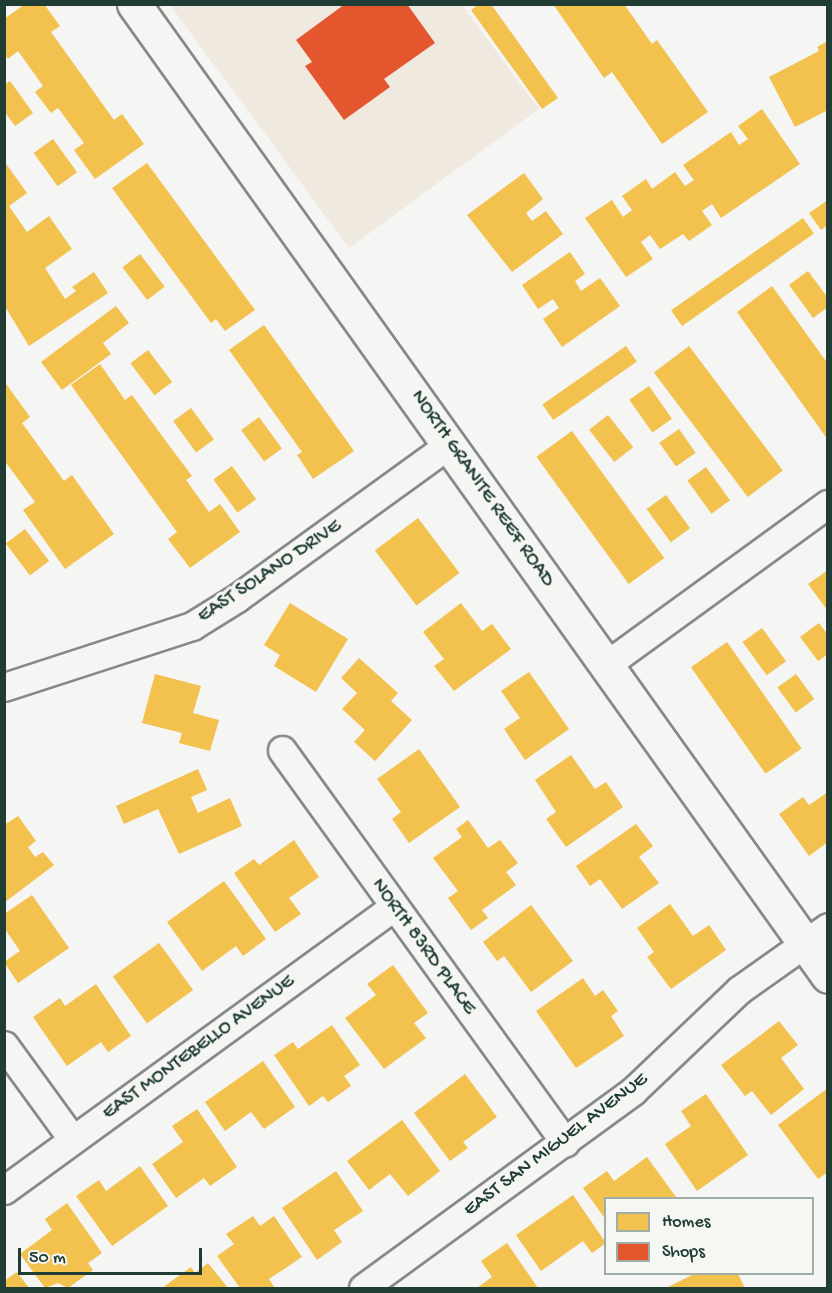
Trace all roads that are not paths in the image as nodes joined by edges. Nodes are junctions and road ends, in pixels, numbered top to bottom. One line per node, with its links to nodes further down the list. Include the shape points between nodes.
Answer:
1 (134, 4): 2 (street, NORTH GRANITE REEF ROAD)
2 (450, 444): 4 (street, NORTH GRANITE REEF ROAD); 5 (street, EAST SOLANO DRIVE, via 237,598 192,626)
3 (828, 504): 4 (street)
4 (606, 665): 8 (street, NORTH GRANITE REEF ROAD)
5 (4, 687)
6 (282, 750): 7 (street, NORTH 83RD PLACE)
7 (394, 908): 11 (street, EAST MONTEBELLO AVENUE); 12 (street, NORTH 83RD PLACE)
8 (816, 935): 9 (street, NORTH GRANITE REEF ROAD); 12 (street, EAST SAN MIGUEL AVENUE, via 739,990 633,1091)
9 (828, 976)
10 (4, 1045): 11 (street)
11 (73, 1140): 13 (street, EAST MONTEBELLO AVENUE)
12 (565, 1143): 14 (street, EAST SAN MIGUEL AVENUE)
13 (4, 1190)
14 (363, 1288)

